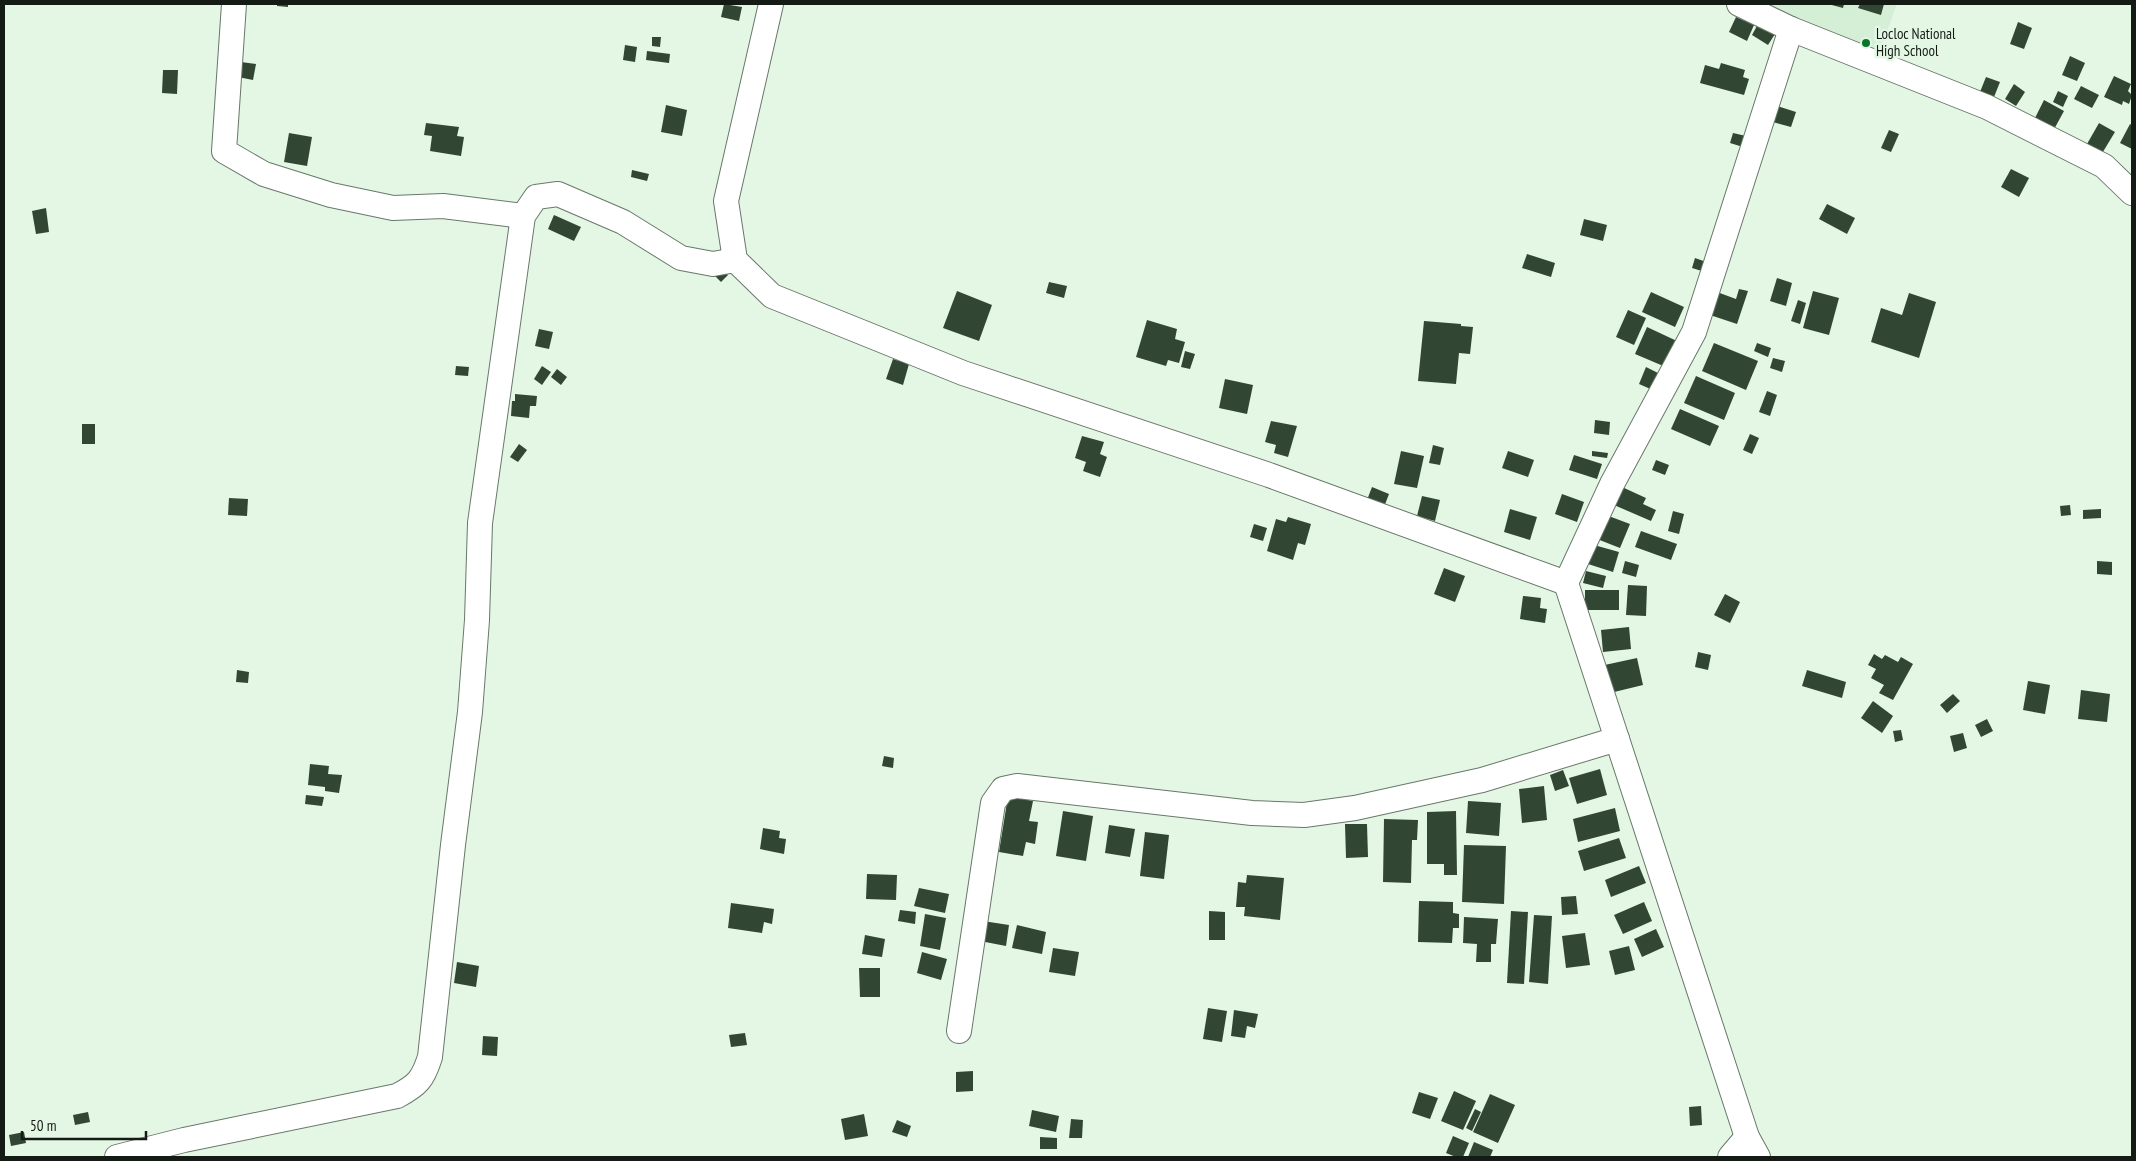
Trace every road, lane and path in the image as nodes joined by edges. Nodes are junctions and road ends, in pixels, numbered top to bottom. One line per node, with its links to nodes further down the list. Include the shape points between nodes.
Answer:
1 (234, 4): 6 (street, via 224,151 264,174 331,195 393,208 443,206)
2 (771, 4): 7 (street, via 726,201)
3 (1739, 4): 4 (street)
4 (1791, 30): 5 (street, via 1986,108 2104,166); 8 (street, via 1694,332 1612,484)
5 (2132, 193)
6 (523, 216): 7 (street, via 536,197 558,194 623,222 681,258 713,264); 12 (street, via 480,524 470,712 430,1057 424,1077 413,1088 397,1096)
7 (735, 260): 8 (street, via 772,296 963,373 1269,475)
8 (1566, 584): 9 (street)
9 (1617, 739): 10 (street, via 1482,780 1355,808 1304,815 1252,813 1017,786 1003,789 993,802); 11 (street)
10 (959, 1031)
11 (1753, 1147): 13 (street)
12 (117, 1157)
13 (1730, 1157)

